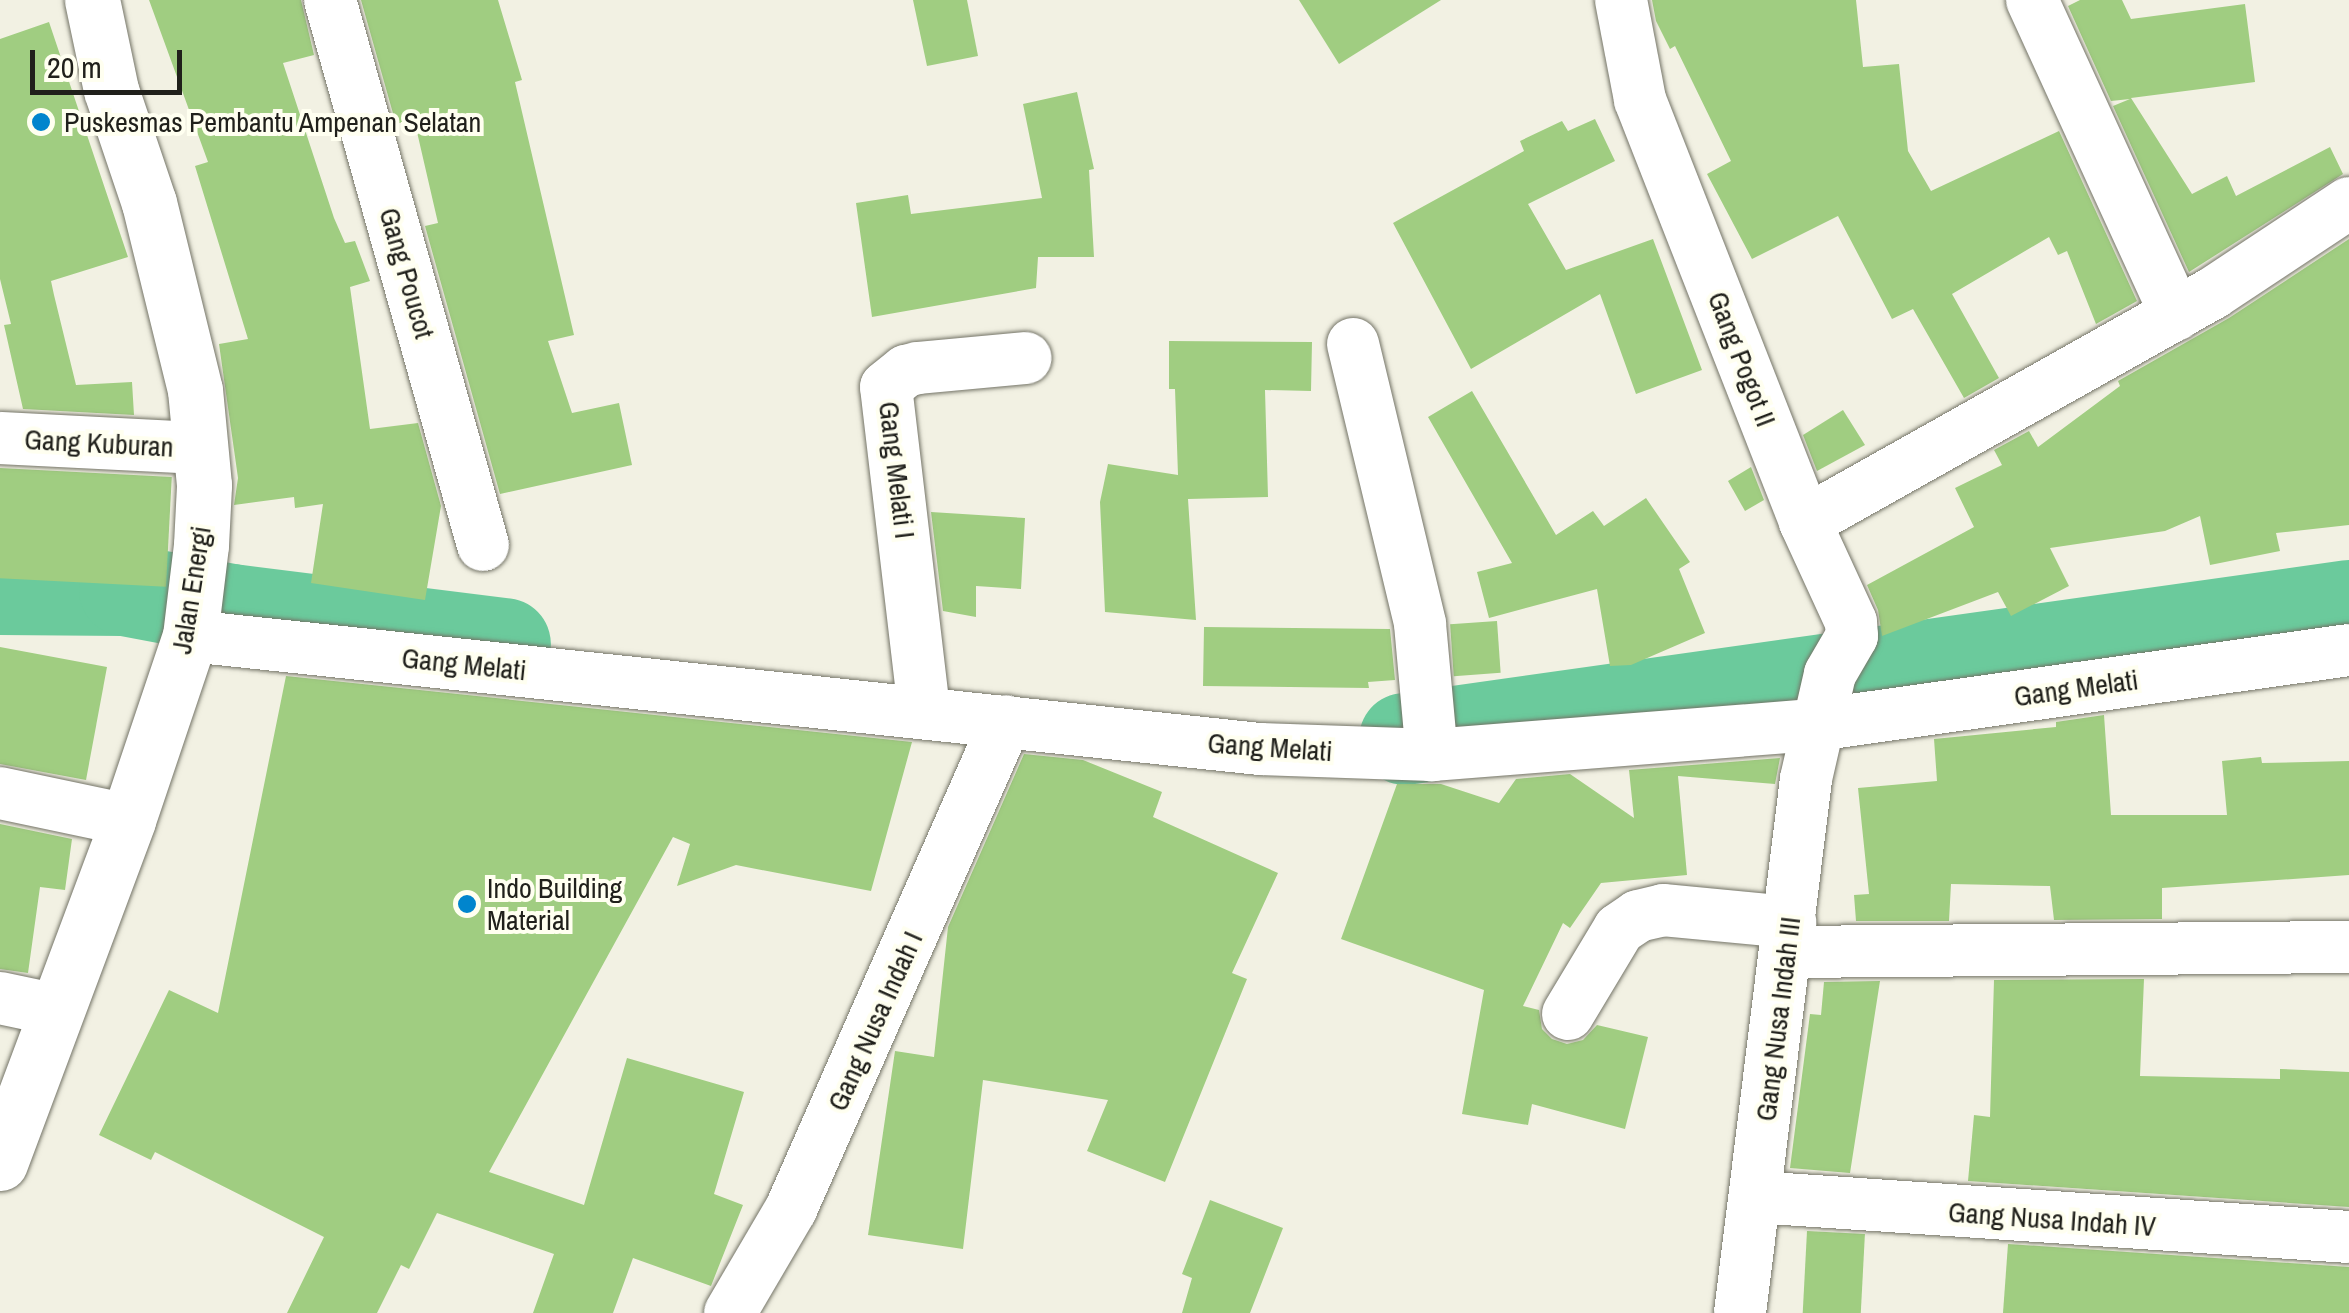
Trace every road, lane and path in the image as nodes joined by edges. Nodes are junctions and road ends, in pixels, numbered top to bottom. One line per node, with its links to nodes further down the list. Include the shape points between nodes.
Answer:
1 (92, 0): 10 (highway, Jalan Energi, via 111,90 175,303 195,390)
2 (330, 0): 12 (street, Gang Poucot)
3 (1621, 0): 11 (street, Gang Pogot II, via 1640,100)
4 (2032, 0): 6 (street)
5 (2349, 203): 6 (street)
6 (2176, 315): 11 (street)
7 (1353, 344): 18 (street, via 1420,624)
8 (1026, 358): 16 (street, Gang Melati I, via 918,368 886,387)
9 (0, 438): 10 (street, Gang Kuburan)
10 (199, 448): 13 (highway, Jalan Energi, via 204,485)
11 (1805, 522): 15 (street, Gang Pogot II, via 1851,622 1852,636)
12 (484, 546)
13 (190, 631): 16 (street, Gang Melati); 20 (highway, Jalan Energi)
14 (2349, 650): 15 (street, Gang Melati)
15 (1822, 703): 18 (street, Gang Melati); 21 (street, Gang Nusa Indah III)
16 (923, 704): 17 (street, Gang Melati)
17 (1006, 721): 18 (street, Gang Melati, via 1260,749); 29 (street, Gang Nusa Indah I, via 791,1208)
18 (1432, 748)
19 (0, 793): 20 (street)
20 (128, 820): 24 (highway, Jalan Energi)
21 (1788, 937): 22 (street); 25 (street, via 1663,910 1638,916 1619,929); 27 (street, Gang Nusa Indah III)
22 (2349, 947)
23 (0, 998): 24 (street)
24 (58, 1010): 26 (highway, Jalan Energi)
25 (1568, 1014)
26 (0, 1162)
27 (1754, 1197): 28 (street, Gang Nusa Indah IV); 30 (street, Gang Nusa Indah III)
28 (2349, 1237)
29 (730, 1313)
30 (1740, 1313)

